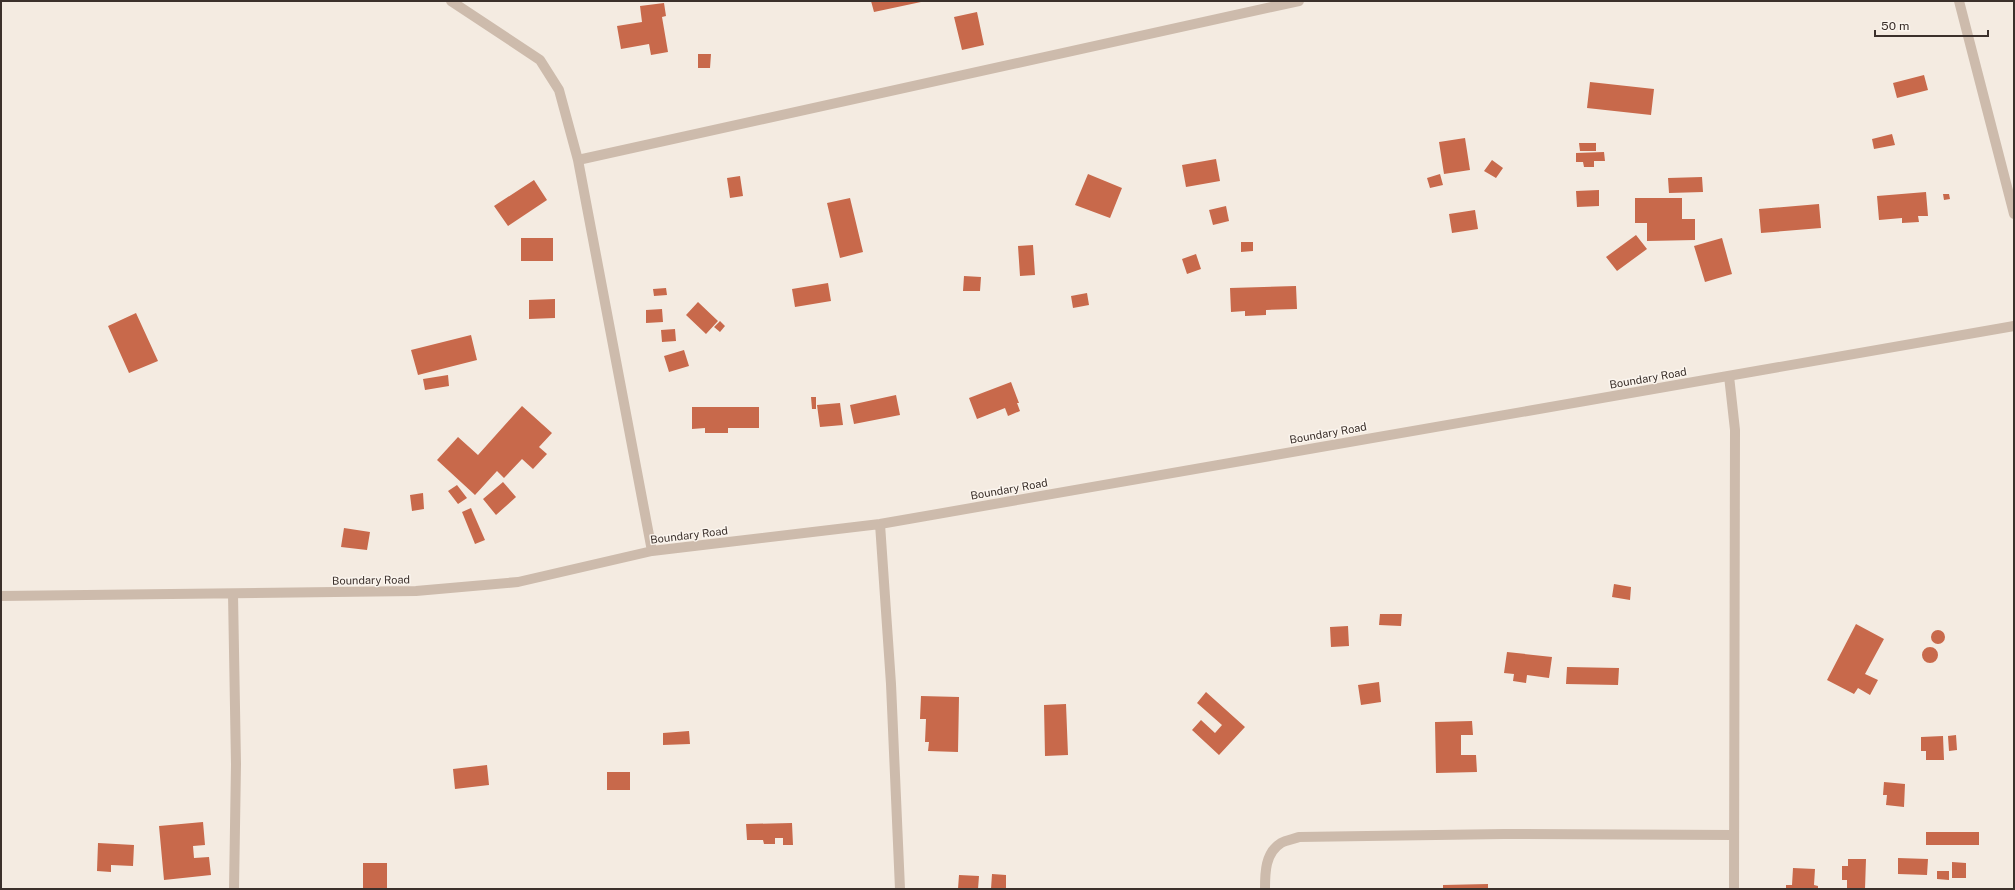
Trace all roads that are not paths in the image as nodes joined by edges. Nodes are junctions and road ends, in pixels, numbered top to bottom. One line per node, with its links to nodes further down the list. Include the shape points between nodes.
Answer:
1 (451, 1): 4 (street, via 540,60 559,90)
2 (1299, 1): 4 (street)
3 (1959, 1): 5 (street)
4 (578, 160): 9 (street)
5 (2014, 214)
6 (2014, 326): 7 (street, Boundary Road)
7 (1729, 376): 8 (street, Boundary Road); 12 (street, via 1735,430)
8 (880, 524): 9 (street, Boundary Road); 14 (street, via 892,684)
9 (652, 551): 10 (street, Boundary Road, via 518,582 416,591)
10 (233, 594): 11 (street, Boundary Road); 13 (street, via 236,764)
11 (1, 596)
12 (1734, 835): 15 (street, via 1488,834 1299,838 1281,843 1270,854 1265,872); 16 (street)
13 (234, 889)
14 (900, 889)
15 (1265, 889)
16 (1734, 889)

